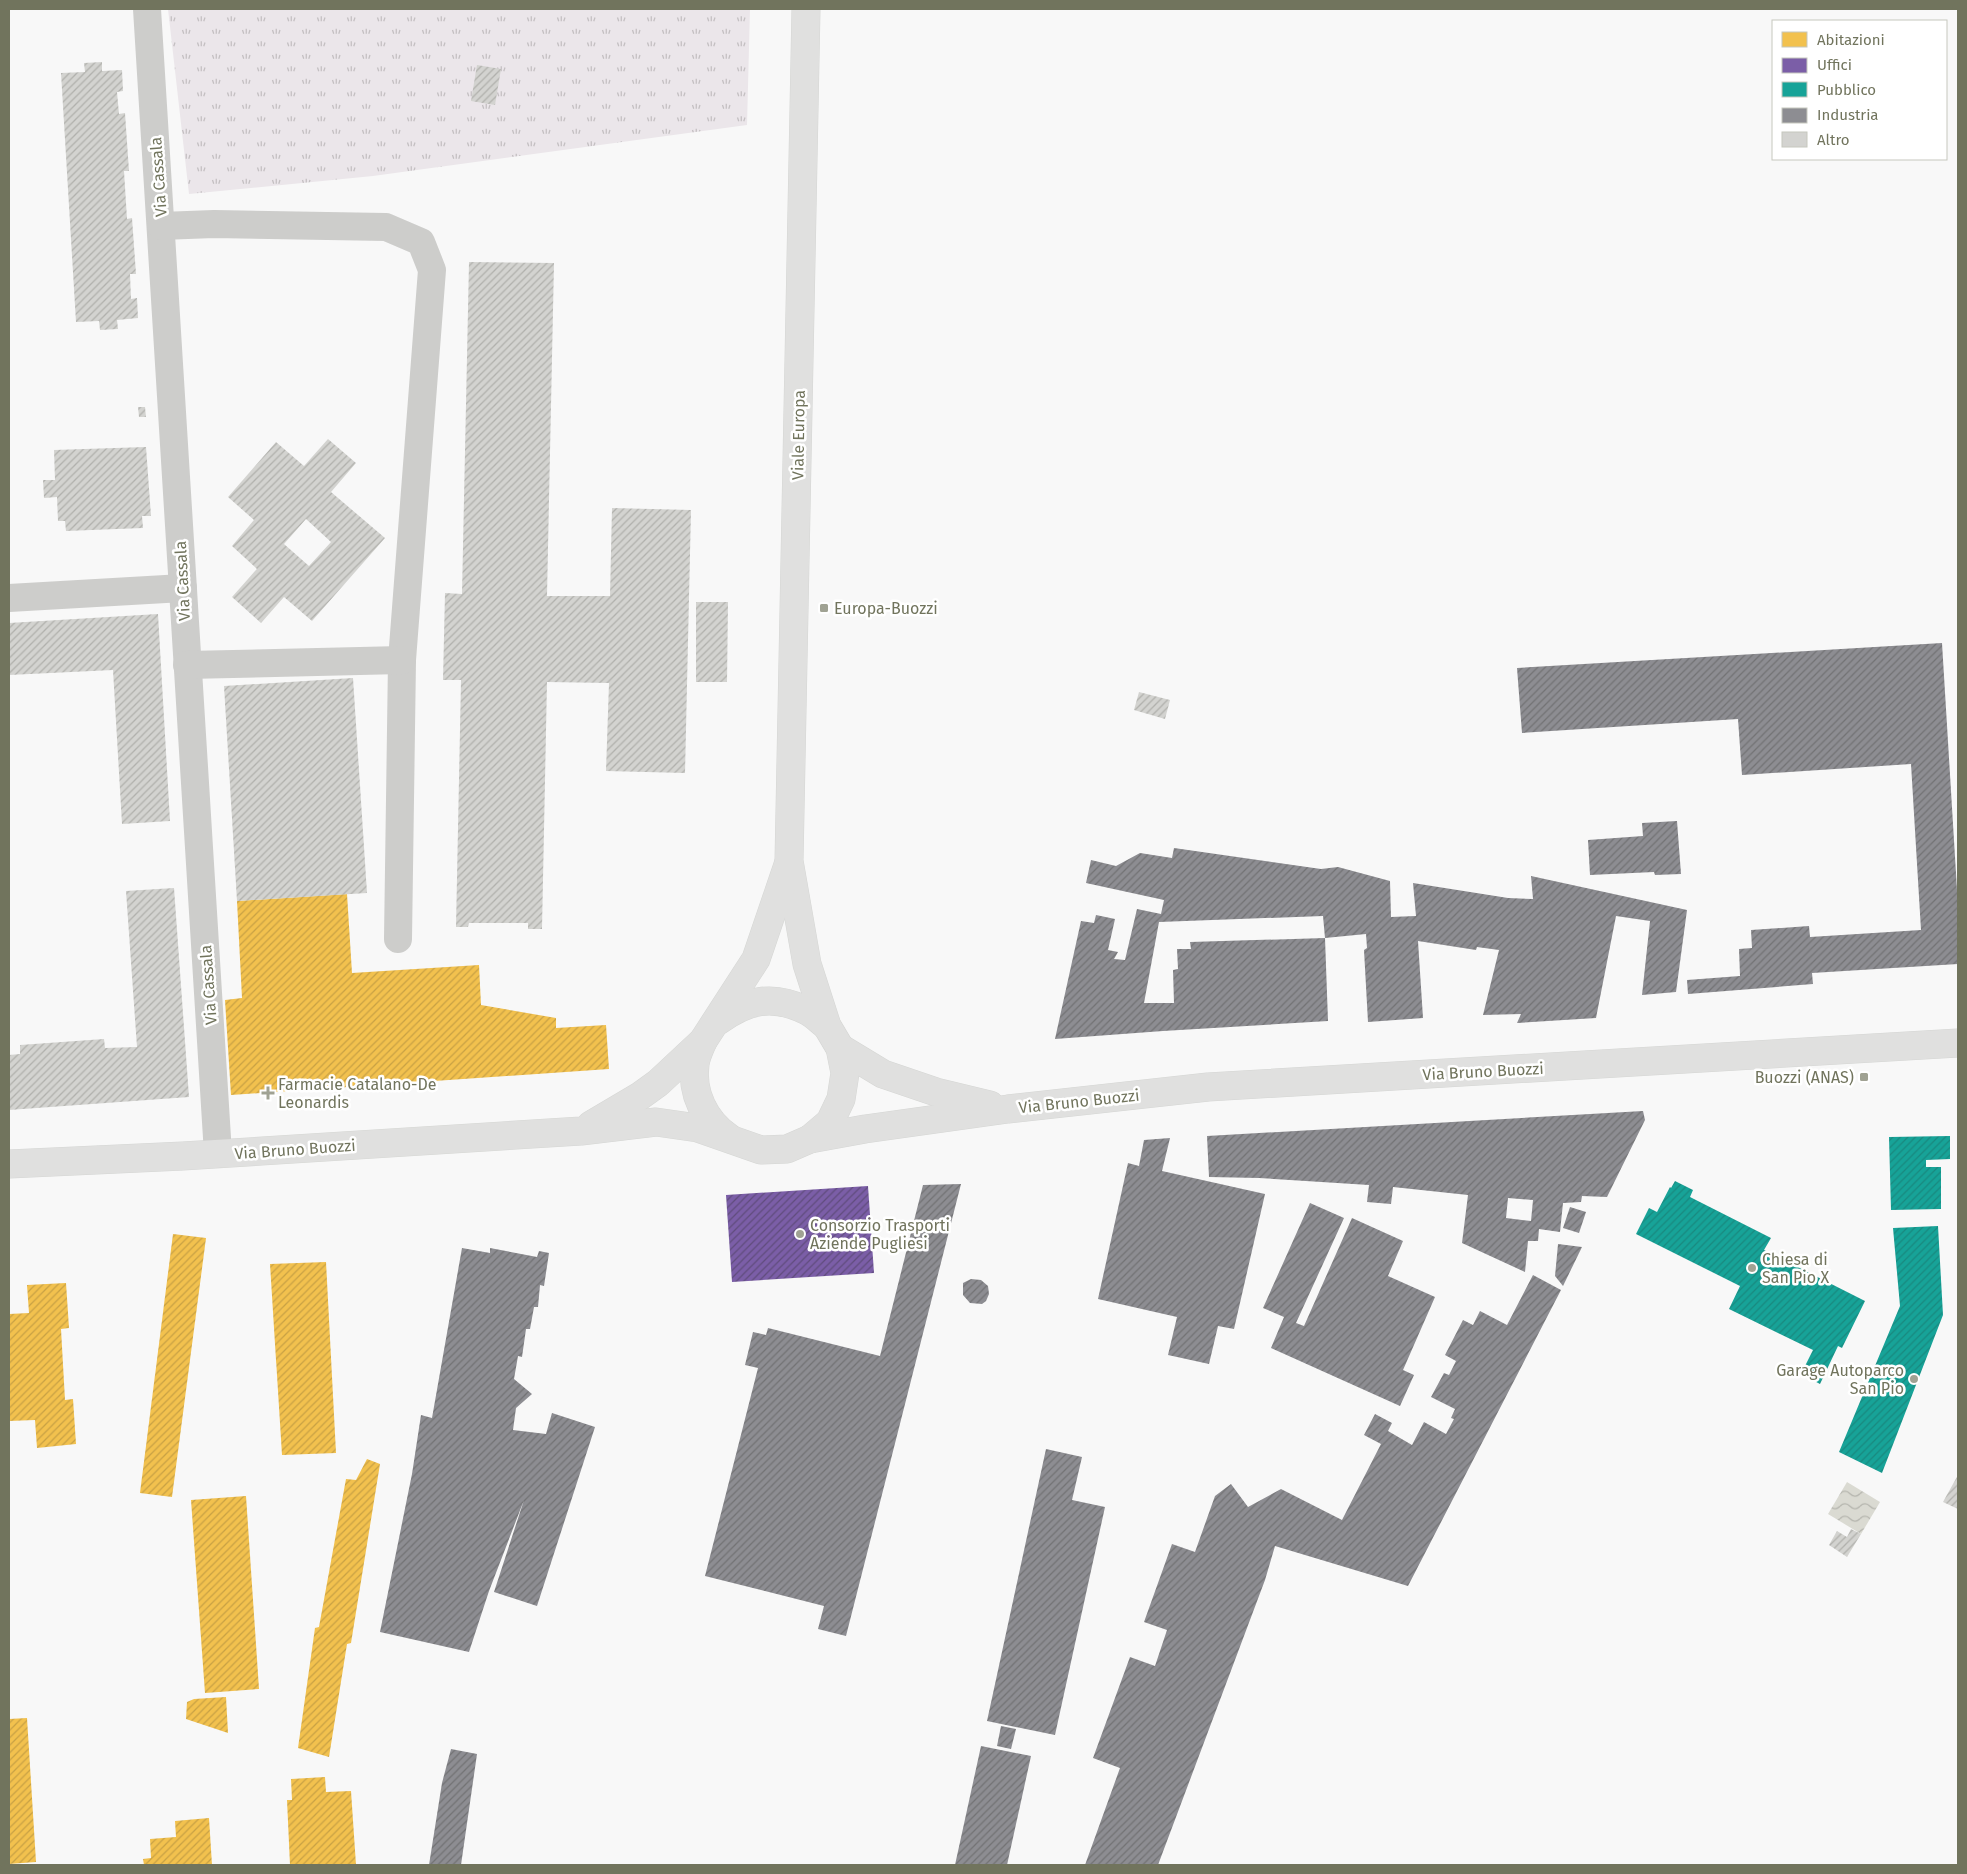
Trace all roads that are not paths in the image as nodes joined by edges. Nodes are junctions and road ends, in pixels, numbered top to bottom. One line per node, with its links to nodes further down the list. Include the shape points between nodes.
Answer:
1 (147, 9): 3 (street, Via Cassala)
2 (806, 9): 8 (main road, Viale Europa)
3 (161, 226): 4 (street, Via Cassala); 6 (street, via 386,227 421,242 432,270)
4 (183, 588): 5 (street); 7 (street, Via Cassala)
5 (9, 598)
6 (402, 660): 7 (street); 9 (street)
7 (188, 665): 17 (street, Via Cassala)
8 (789, 861): 10 (main road, via 756,959); 11 (main road, via 807,964)
9 (398, 939)
10 (710, 1031): 11 (main road, via 736,1008 758,1001 783,1001 807,1010); 14 (main road, via 654,1086); 16 (main road, via 695,1064 696,1087 703,1110 717,1129)
11 (833, 1037): 13 (main road, via 883,1074 956,1098); 15 (main road, via 845,1074 842,1099 830,1122)
12 (1958, 1043): 13 (main road, Via Bruno Buozzi, via 1208,1087)
13 (1008, 1109): 15 (main road, Via Bruno Buozzi, via 865,1128)
14 (581, 1131): 16 (main road, Via Bruno Buozzi, via 656,1122 698,1128); 17 (main road, Via Bruno Buozzi)
15 (810, 1139): 16 (main road, via 786,1149 761,1150)
16 (736, 1143)
17 (218, 1154): 18 (main road, Via Bruno Buozzi)
18 (9, 1164)

